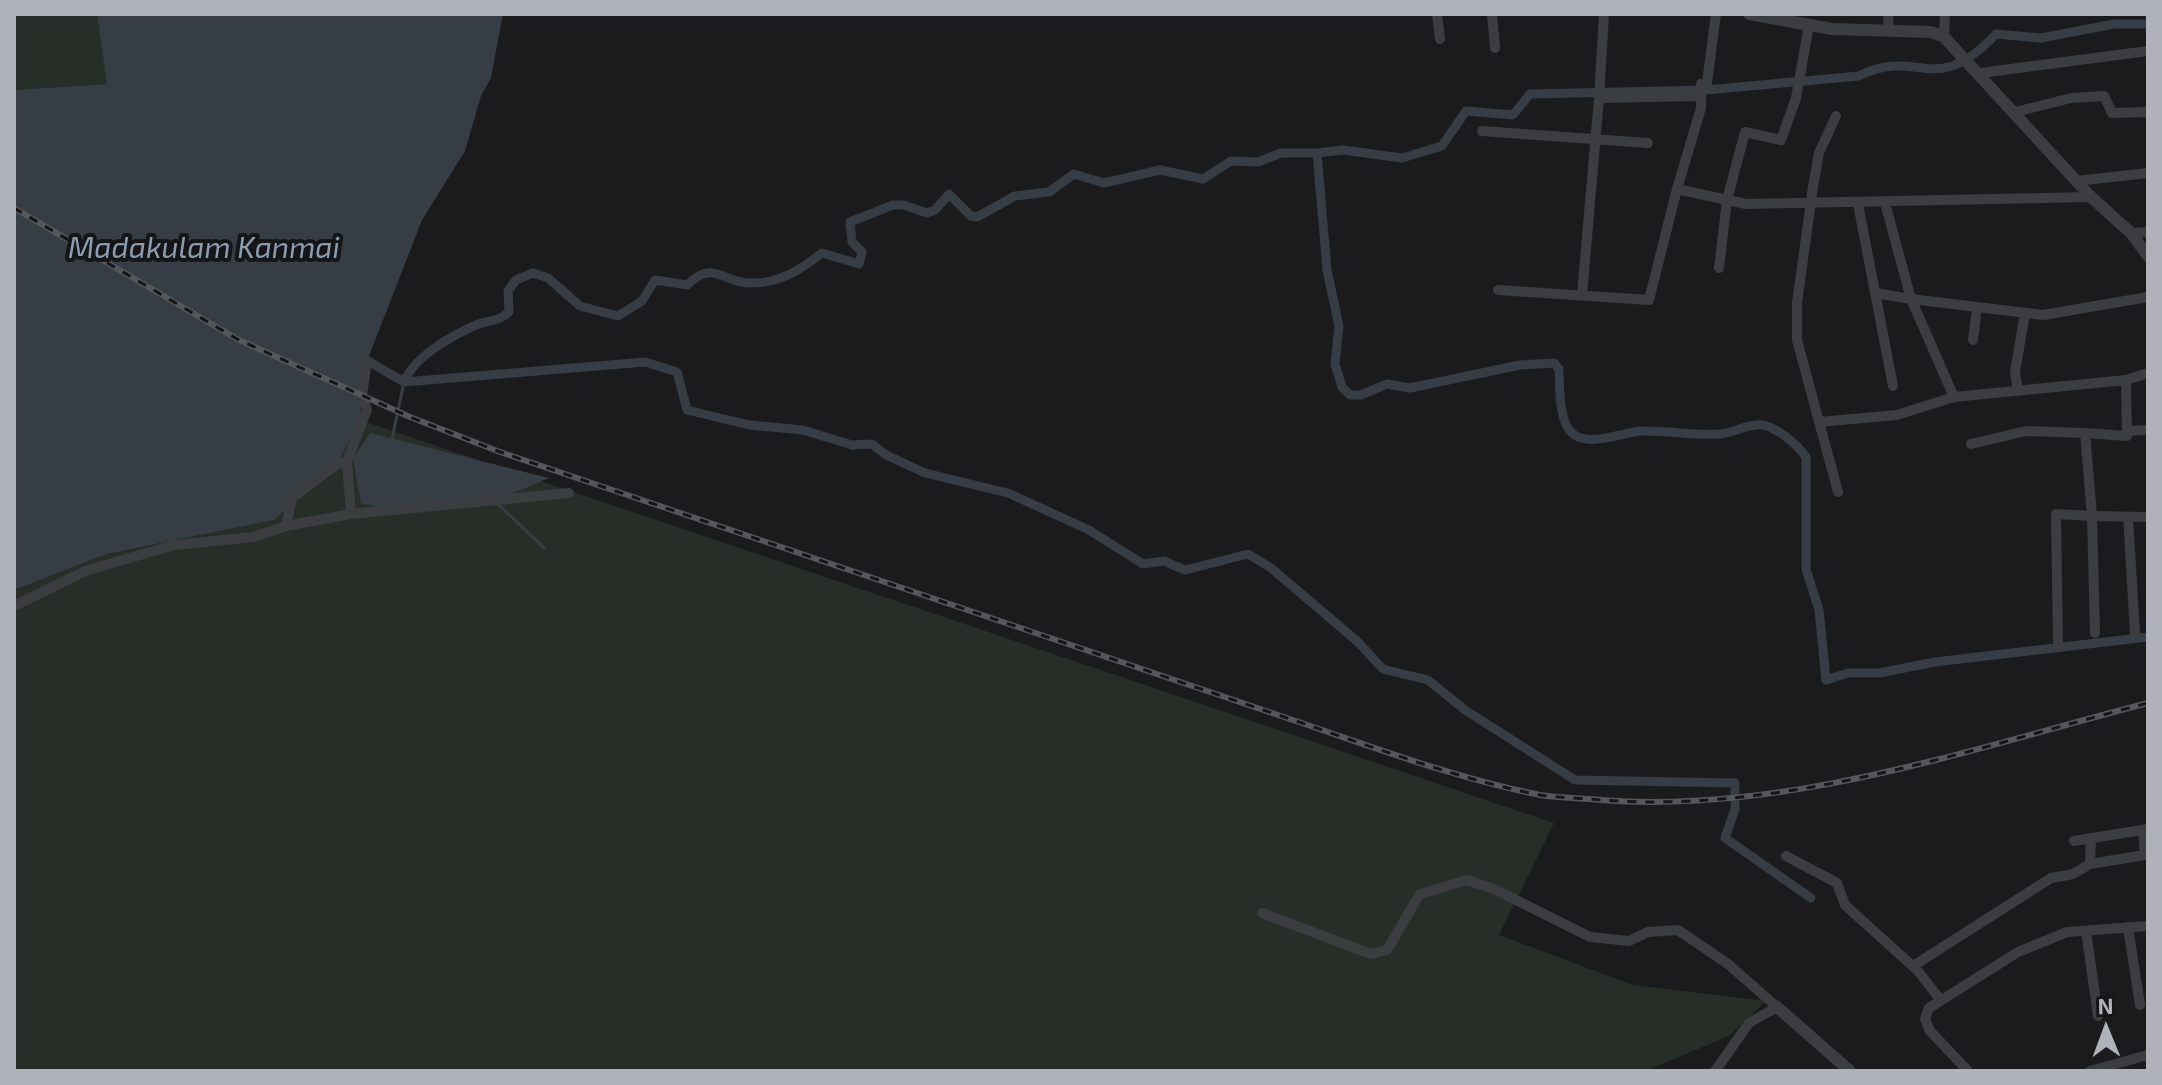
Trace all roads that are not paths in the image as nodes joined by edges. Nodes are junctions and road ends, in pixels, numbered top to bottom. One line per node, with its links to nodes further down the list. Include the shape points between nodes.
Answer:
1 (1437, 14): 11 (street)
2 (1492, 14): 12 (street)
3 (1604, 14): 16 (street)
4 (1716, 14): 15 (street, via 1707,83)
5 (1749, 14): 8 (street)
6 (1888, 14): 9 (street)
7 (1945, 14): 10 (street)
8 (1809, 25): 9 (street); 27 (street, via 1796,98 1781,140 1745,132)
9 (1889, 31): 10 (street)
10 (1944, 37): 14 (street)
11 (1440, 39)
12 (1495, 48)
13 (2148, 51): 14 (street)
14 (1972, 64): 17 (street)
15 (1701, 90): 16 (street); 25 (street, via 1701,108)
16 (1599, 98): 21 (street)
17 (2015, 112): 18 (street, via 2104,96 2112,113); 24 (street)
18 (2148, 112)
19 (1836, 116): 29 (street, via 1819,153)
20 (1482, 131): 21 (street)
21 (1595, 139): 22 (street); 37 (street)
22 (1648, 143)
23 (2148, 173): 24 (street)
24 (2076, 181): 26 (street)
25 (1677, 189): 27 (street); 37 (street, via 1649,300)
26 (2091, 197): 28 (street); 32 (street)
27 (1727, 200): 29 (street); 34 (street)
28 (1885, 203): 30 (street); 39 (street)
29 (1812, 204): 30 (street); 49 (street, via 1797,303 1797,340)
30 (1858, 204): 36 (street)
31 (2148, 232): 32 (street)
32 (2131, 233): 33 (street)
33 (2148, 256)
34 (1719, 268)
35 (1498, 290): 37 (street)
36 (1875, 293): 39 (street); 46 (street)
37 (1582, 295)
38 (2148, 297): 41 (street, via 2043,315)
39 (1911, 299): 40 (street); 48 (street)
40 (1977, 307): 41 (street); 42 (street)
41 (2025, 313): 47 (street, via 2015,372)
42 (1973, 340)
43 (367, 361): 54 (street, via 362,395 367,410)
44 (2148, 373): 45 (street)
45 (2126, 380): 47 (street); 51 (street)
46 (1893, 386)
47 (2018, 391): 48 (street)
48 (1954, 397): 49 (street, via 1897,415)
49 (1819, 422): 55 (street)
50 (2148, 430): 51 (street)
51 (2127, 431): 52 (street, via 2127,436)
52 (2085, 433): 53 (street, via 2026,431); 58 (street)
53 (1971, 444)
54 (347, 461): 57 (street); 61 (street, via 292,498)
55 (1838, 492)
56 (569, 493): 57 (street)
57 (351, 514): 61 (street)
58 (2092, 516): 59 (street); 63 (street); 65 (street, via 2056,514)
59 (2128, 517): 60 (street); 64 (street)
60 (2148, 517)
61 (286, 526): 62 (street, via 254,537 174,545 130,557 85,571)
62 (14, 606)
63 (2095, 633)
64 (2135, 633)
65 (2058, 645)
66 (2146, 830): 67 (street); 70 (street, via 2145,855)
67 (2091, 838): 68 (street); 70 (street)
68 (2074, 841)
69 (1786, 856): 75 (street, via 1832,878 1845,905)
70 (2090, 864): 75 (street, via 2051,878)
71 (1262, 913): 78 (street, via 1371,954 1387,950 1420,894 1467,880 1590,937 1629,941 1648,932 1678,930)
72 (2148, 926): 73 (street)
73 (2128, 927): 74 (street); 77 (street)
74 (2086, 931): 76 (street, via 2067,932 2018,952); 79 (street)
75 (1913, 966): 76 (street)
76 (1940, 999): 83 (street, via 1925,1019)
77 (2140, 1005)
78 (1777, 1007): 81 (street, via 1749,1023); 82 (street)
79 (2098, 1016)
80 (2148, 1055): 84 (street)
81 (1715, 1071)
82 (1850, 1071)
83 (1968, 1071)
84 (2090, 1071)

